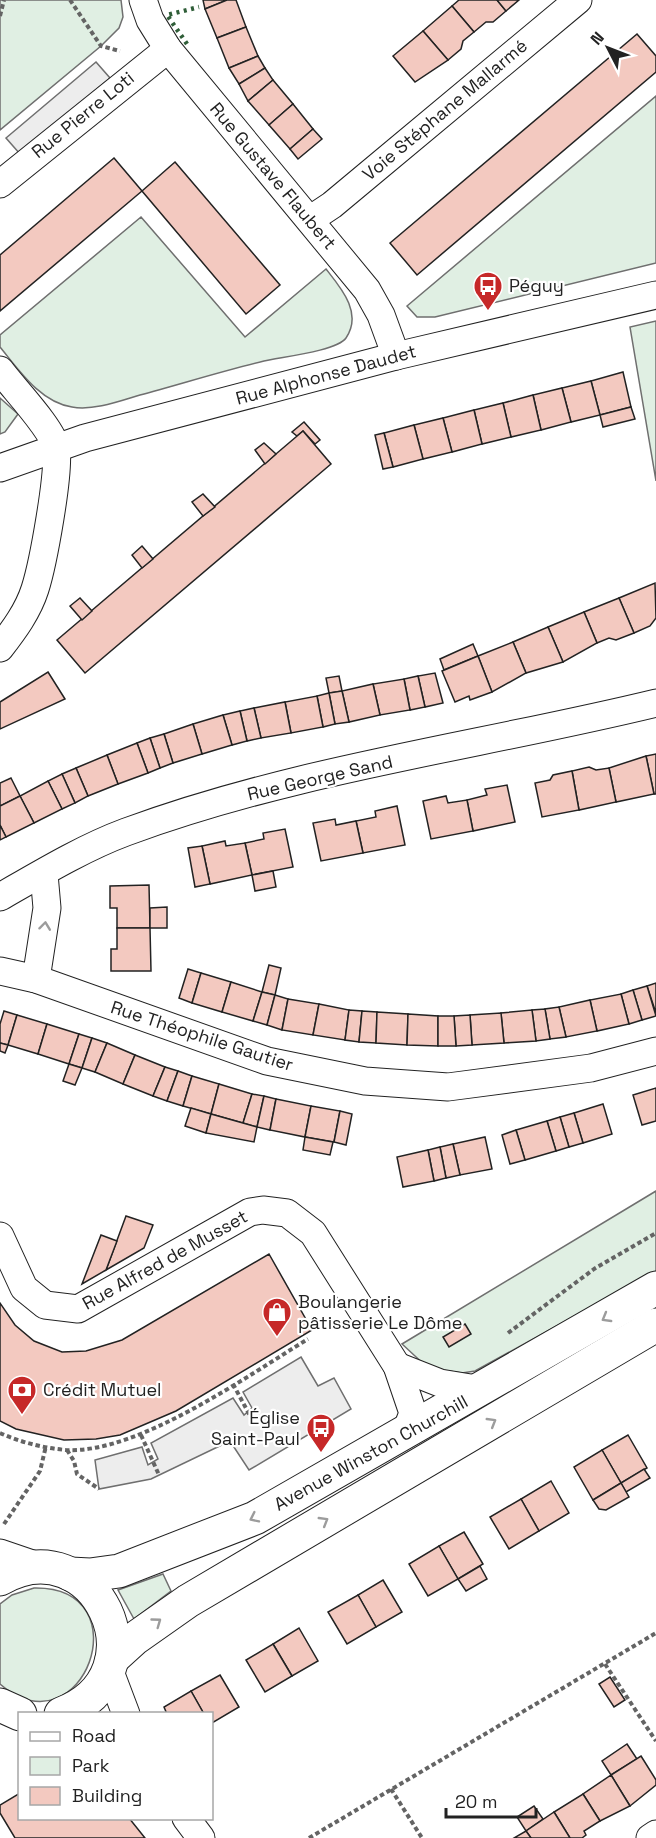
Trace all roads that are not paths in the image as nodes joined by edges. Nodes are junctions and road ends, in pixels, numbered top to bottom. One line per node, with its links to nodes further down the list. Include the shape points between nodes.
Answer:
1 (143, 0): 3 (street, Rue Gustave Flaubert)
2 (578, 0): 5 (street, Voie Stéphane Mallarmé)
3 (168, 49): 4 (street, Rue Pierre Loti); 5 (street, Rue Gustave Flaubert)
4 (0, 184)
5 (311, 219): 7 (street, Rue Gustave Flaubert, via 367,290)
6 (656, 296): 7 (street, Rue Alphonse Daudet)
7 (396, 356): 9 (street, Rue Alphonse Daudet)
8 (0, 370): 9 (street, via 46,427)
9 (56, 447): 10 (street, Rue Alphonse Daudet); 11 (street, via 55,481 35,590 20,621)
10 (0, 468)
11 (0, 648)
12 (656, 704): 13 (street, Rue George Sand, via 295,780 123,833)
13 (44, 874): 14 (street, Rue George Sand); 16 (street, one-way to 13, via 47,908)
14 (0, 897)
15 (0, 971): 16 (street, Rue Théophile Gautier)
16 (36, 979): 17 (street, Rue Théophile Gautier, via 267,1061 365,1081 448,1087 591,1068)
17 (656, 1051)
18 (0, 1236): 21 (street, Rue Alfred de Musset, via 24,1288 45,1305 78,1309 239,1217 263,1210 287,1213 313,1233)
19 (656, 1288): 22 (main road, Avenue Winston Churchill, one-way to 22)
20 (656, 1324): 27 (main road, Avenue Winston Churchill, one-way to 20, via 134,1639 188,1601)
21 (398, 1366): 22 (street, via 440,1383); 23 (street, Rue Alfred de Musset, via 413,1413)
22 (483, 1390): 23 (main road, Avenue Winston Churchill)
23 (405, 1434): 25 (main road, Avenue Winston Churchill, one-way to 25, via 237,1526 118,1571 90,1575)
24 (0, 1553): 25 (street)
25 (57, 1571): 26 (main road, Avenue Winston Churchill, via 26,1569); 27 (main road, via 92,1588 107,1611 113,1630)
26 (0, 1579)
27 (111, 1664): 29 (main road, via 94,1694); 30 (street)
28 (0, 1705): 31 (main road)
29 (64, 1712)
30 (126, 1712)
31 (18, 1715)
32 (18, 1716): 33 (main road)
33 (0, 1721)
34 (188, 1820): 36 (street)
35 (656, 1834): 37 (street)
36 (201, 1838)
37 (650, 1838)

